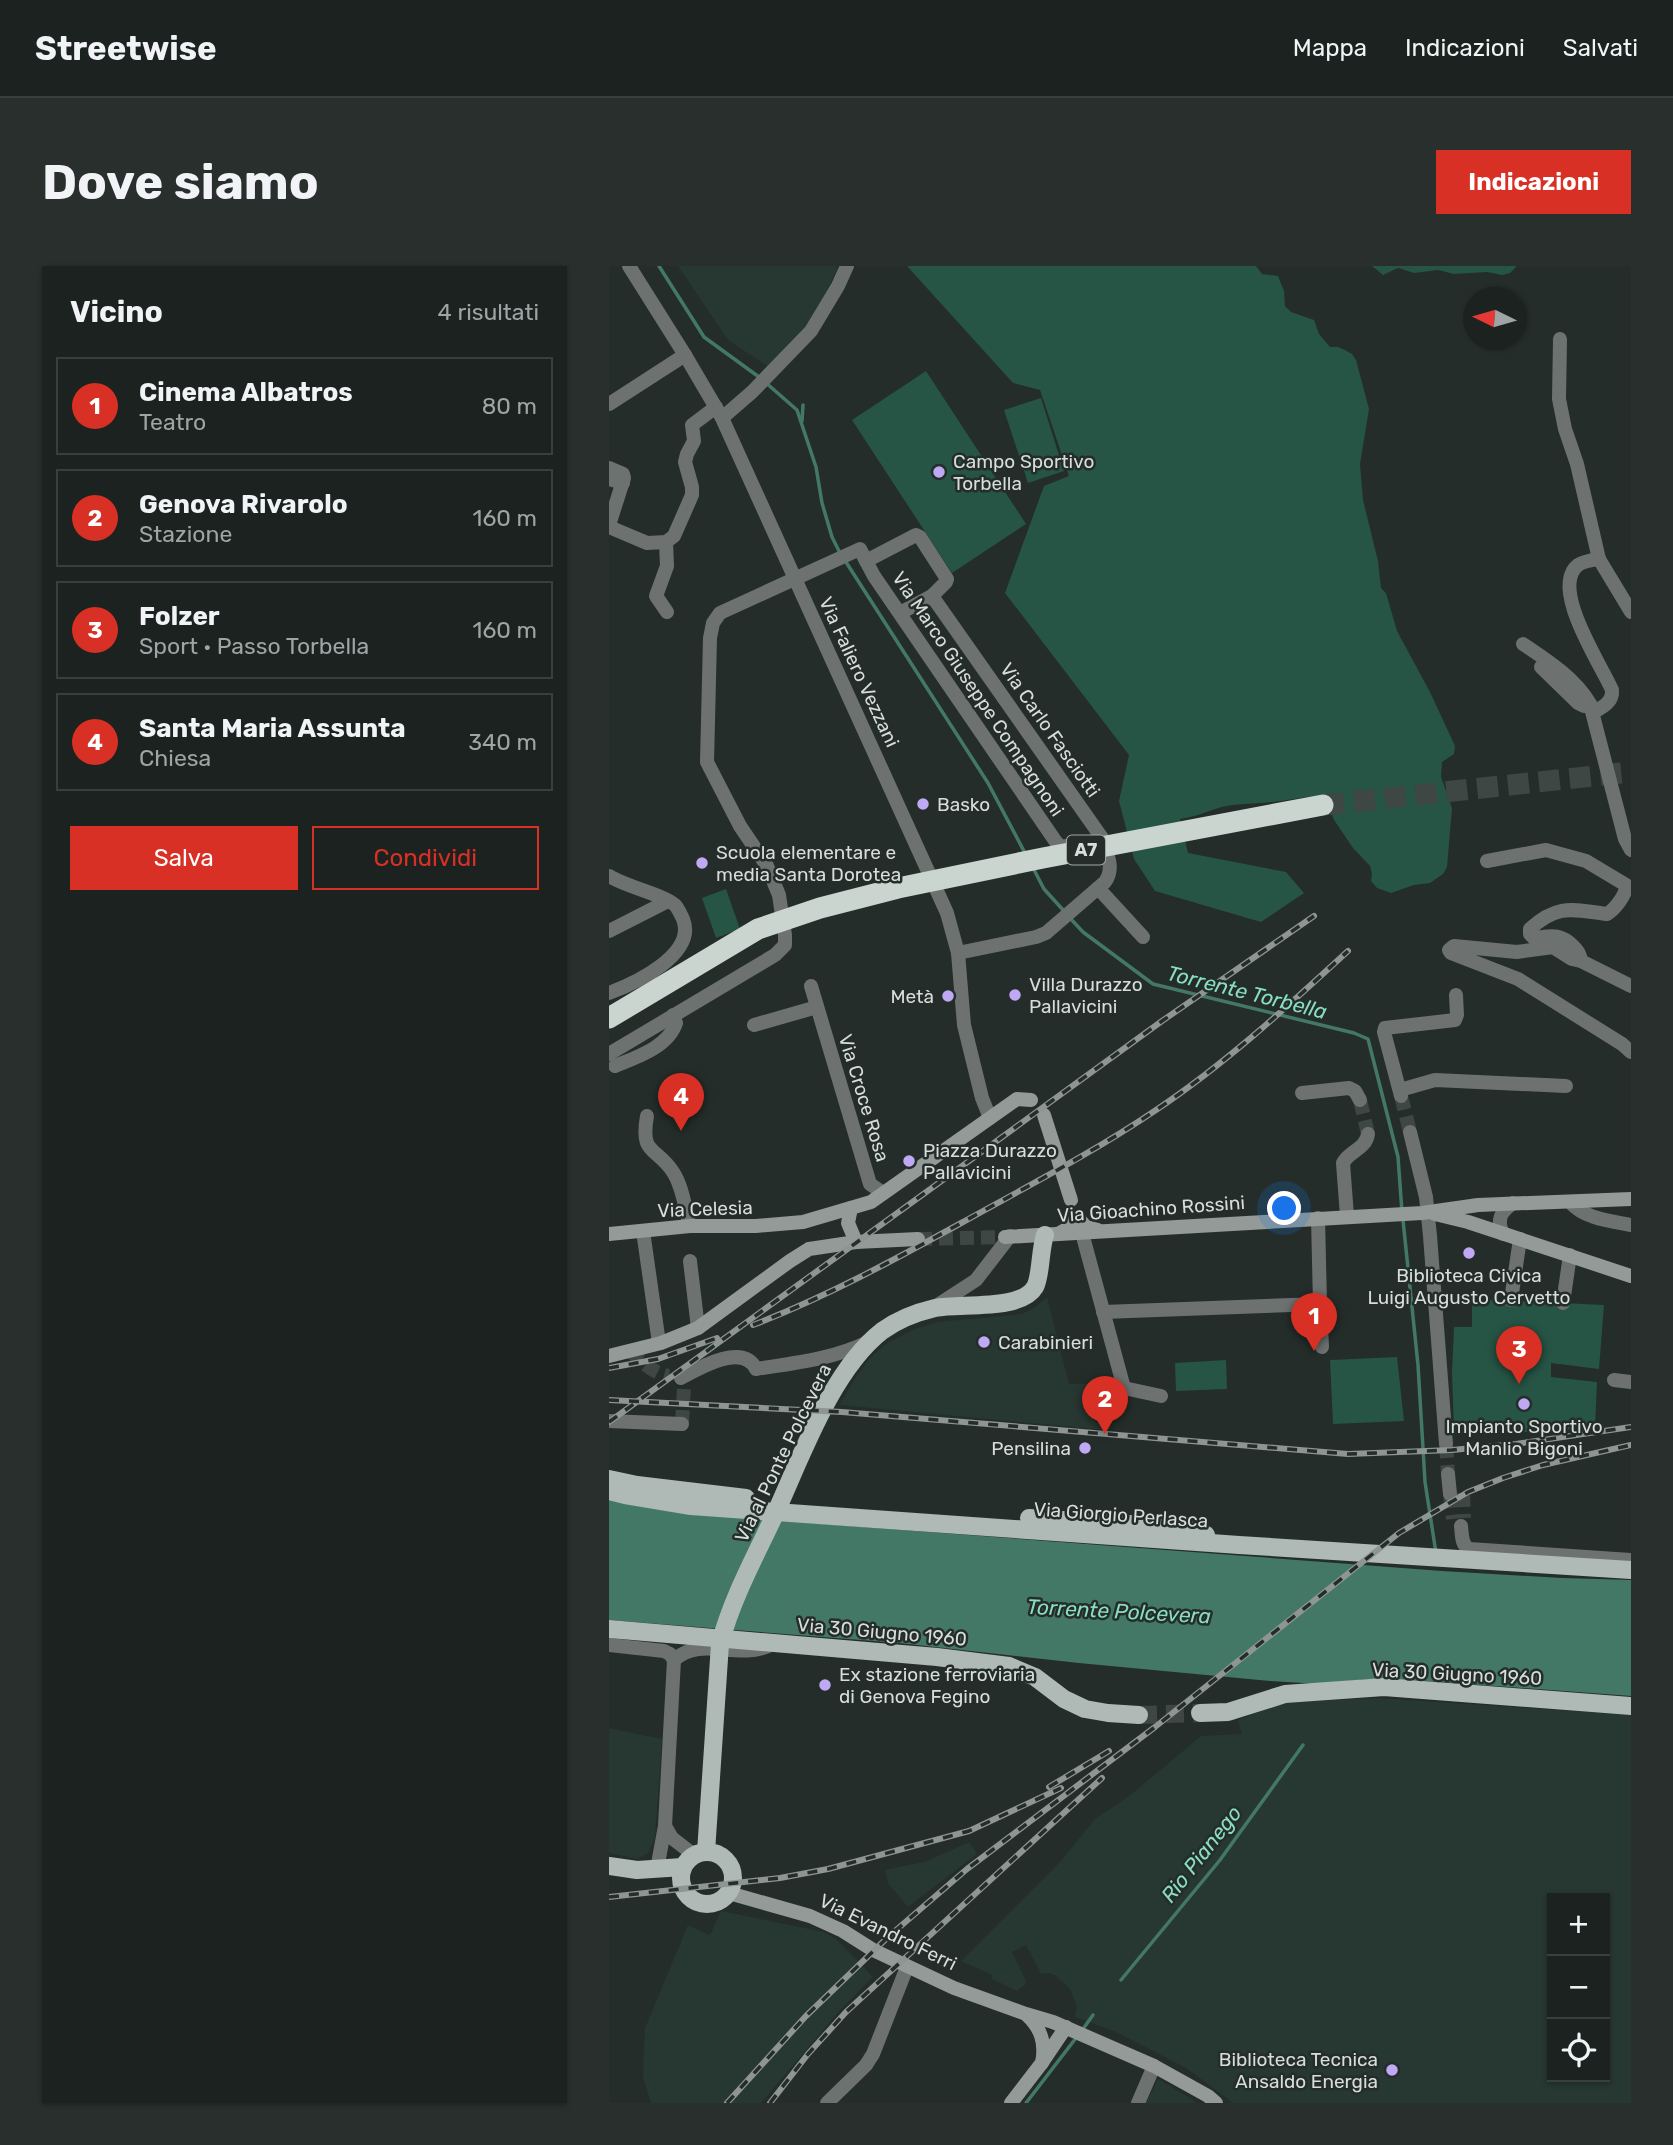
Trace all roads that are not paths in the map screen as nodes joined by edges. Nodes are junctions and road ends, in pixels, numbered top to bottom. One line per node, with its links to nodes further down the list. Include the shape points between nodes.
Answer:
1 (629, 266): 4 (street, Via Faliero Vezzani)
2 (847, 266): 6 (street, via 811,331 753,392)
3 (1560, 339): 11 (street, via 1559,399)
4 (685, 355): 5 (street); 6 (street, Via Faliero Vezzani)
5 (609, 404)
6 (719, 412): 10 (street, via 692,425 694,441 685,461 692,495 674,536); 13 (street, Via Faliero Vezzani)
7 (609, 468): 8 (street, via 623,474)
8 (616, 481): 9 (street)
9 (609, 526): 10 (street, via 640,542)
10 (666, 542): 15 (street, via 667,566 649,594)
11 (1599, 559): 17 (street); 20 (street, via 1577,566 1570,577 1569,593 1586,642 1612,691 1610,701)
12 (866, 561): 13 (street, via 860,549); 14 (street, via 918,535 947,579); 16 (street, Via Marco Giuseppe Compagnoni)
13 (794, 578): 30 (street, Via Faliero Vezzani, via 947,913); 40 (street, via 720,613 710,638 707,762 767,866 779,895 785,945 673,1015)
14 (932, 596): 16 (street); 22 (street, Via Carlo Fasciotti)
15 (667, 612)
16 (900, 612): 22 (street, Via Marco Giuseppe Compagnoni, via 1056,842 1061,847)
17 (1631, 612)
18 (1523, 645): 20 (street, via 1566,676)
19 (1541, 666): 20 (street, via 1578,703)
20 (1592, 708): 23 (street)
21 (1323, 805): 37 (highway, A7, via 1044,858 820,908 758,929)
22 (1102, 838): 26 (street, Via Carlo Fasciotti, via 1110,876)
23 (1631, 849)
24 (1487, 861): 31 (street, via 1546,850 1586,862 1626,885 1627,890 1607,915 1565,910 1530,929 1534,938 1554,935 1566,939)
25 (609, 876): 27 (street)
26 (1097, 892): 29 (street); 30 (street, Via Carlo Fasciotti, via 1036,937)
27 (669, 901): 28 (street); 34 (street, via 684,922 685,940 673,958)
28 (609, 931)
29 (1143, 937)
30 (958, 953): 47 (street, Via Faliero Vezzani, via 964,1026)
31 (1581, 961): 33 (street); 39 (street, via 1553,947 1515,952 1453,946 1449,950 1518,979)
32 (811, 986): 36 (street, Via Croce Rosa)
33 (1631, 986)
34 (609, 993)
35 (1456, 995): 41 (street, via 1455,1020 1385,1028 1401,1093 1435,1080)
36 (817, 1006): 38 (street); 50 (street, Via Croce Rosa, via 870,1184)
37 (609, 1018)
38 (754, 1025)
39 (1628, 1046)
40 (612, 1060)
41 (1566, 1086)
42 (1302, 1093): 44 (street, via 1349,1088)
43 (1031, 1100): 47 (main road, via 1017,1100)
44 (1360, 1100)
45 (1044, 1115): 52 (main road)
46 (647, 1116): 63 (street, via 646,1144 673,1171)
47 (990, 1118): 50 (main road)
48 (1410, 1132): 57 (street, via 1426,1197)
49 (1368, 1134): 58 (street, via 1343,1163)
50 (883, 1193): 56 (main road)
51 (1631, 1199): 53 (main road)
52 (1071, 1200)
53 (1570, 1202): 54 (main road); 62 (street, via 1586,1214)
54 (1513, 1203): 55 (main road); 68 (street, via 1500,1217)
55 (1478, 1205): 57 (main road); 61 (street, via 1478,1216)
56 (851, 1208): 60 (main road); 73 (main road, via 848,1223)
57 (1424, 1212): 58 (main road, Via Gioachino Rossini); 61 (main road); 92 (street, via 1430,1236)
58 (1347, 1216): 59 (main road, Via Gioachino Rossini)
59 (1318, 1218): 65 (main road, Via Gioachino Rossini); 80 (street)
60 (806, 1222): 63 (main road, Via Celesia); 74 (main road, via 818,1231 820,1241)
61 (1468, 1222): 68 (main road)
62 (1631, 1225)
63 (690, 1226): 64 (main road, Via Celesia)
64 (643, 1231): 67 (main road, Via Celesia); 83 (street)
65 (1104, 1231): 66 (main road, Via Gioachino Rossini); 69 (main road, via 1086,1227 1076,1216 1070,1227)
66 (1082, 1233): 69 (main road, Via Gioachino Rossini); 81 (street)
67 (609, 1234)
68 (1503, 1234): 72 (main road)
69 (1051, 1235): 70 (main road, Via Gioachino Rossini); 95 (main road, Via al Ponte Polcevera, via 1041,1248 1037,1284 1030,1294 1017,1301 934,1308 881,1331 832,1391)
70 (1007, 1236): 86 (street, via 977,1280 845,1353 756,1368 746,1357 729,1357)
71 (918, 1239): 73 (main road)
72 (1520, 1239): 75 (main road); 78 (street)
73 (856, 1242): 74 (main road)
74 (814, 1248): 82 (main road)
75 (1570, 1255): 77 (main road); 79 (street)
76 (690, 1261): 82 (street)
77 (1631, 1276)
78 (1511, 1300)
79 (1563, 1303)
80 (1320, 1304): 81 (street); 84 (street)
81 (1103, 1312): 89 (street, via 1124,1388)
82 (698, 1328): 83 (main road)
83 (659, 1343): 85 (main road)
84 (1322, 1347)
85 (609, 1356)
86 (678, 1380)
87 (1614, 1380): 88 (street)
88 (1631, 1382)
89 (1161, 1396)
90 (609, 1421): 91 (street)
91 (682, 1424)
92 (1446, 1444)
93 (609, 1479): 95 (main road)
94 (609, 1491): 97 (main road, Via Giorgio Perlasca, via 691,1506)
95 (781, 1502): 97 (main road, via 1179,1527); 108 (main road, Via al Ponte Polcevera, via 720,1644)
96 (1459, 1521): 98 (street, via 1469,1549)
97 (1239, 1545): 99 (main road, Via Giorgio Perlasca)
98 (1631, 1560)
99 (1631, 1570)
100 (609, 1629): 101 (main road, Via 30 Giugno 1960)
101 (775, 1643): 103 (street, via 749,1652 695,1648); 106 (main road, Via 30 Giugno 1960, via 1009,1666 1085,1709)
102 (609, 1646): 103 (street, via 664,1651)
103 (674, 1660): 107 (street)
104 (1631, 1706): 105 (main road, Via 30 Giugno 1960, via 1384,1687 1285,1694 1228,1712)
105 (1200, 1713)
106 (1139, 1715)
107 (665, 1826): 108 (street, via 672,1838); 110 (street)
108 (697, 1854): 110 (main road); 111 (main road, via 719,1854 726,1860 734,1876); 111 (main road, Via Evandro Ferri, via 681,1884 684,1892 697,1902 714,1904)
109 (609, 1866): 110 (main road)
110 (657, 1869)
111 (729, 1894): 112 (main road, Via Evandro Ferri, via 810,1916)
112 (907, 1967): 113 (main road, Via Evandro Ferri); 117 (street, via 873,2054)
113 (1026, 2014): 114 (main road, Via Evandro Ferri); 115 (main road, via 1042,2038)
114 (1072, 2030): 115 (main road); 116 (main road, Via Evandro Ferri)
115 (1041, 2064): 118 (main road)
116 (1154, 2066): 119 (street); 120 (main road, Via Evandro Ferri)
117 (827, 2103)
118 (1011, 2103)
119 (1138, 2103)
120 (1216, 2103)

